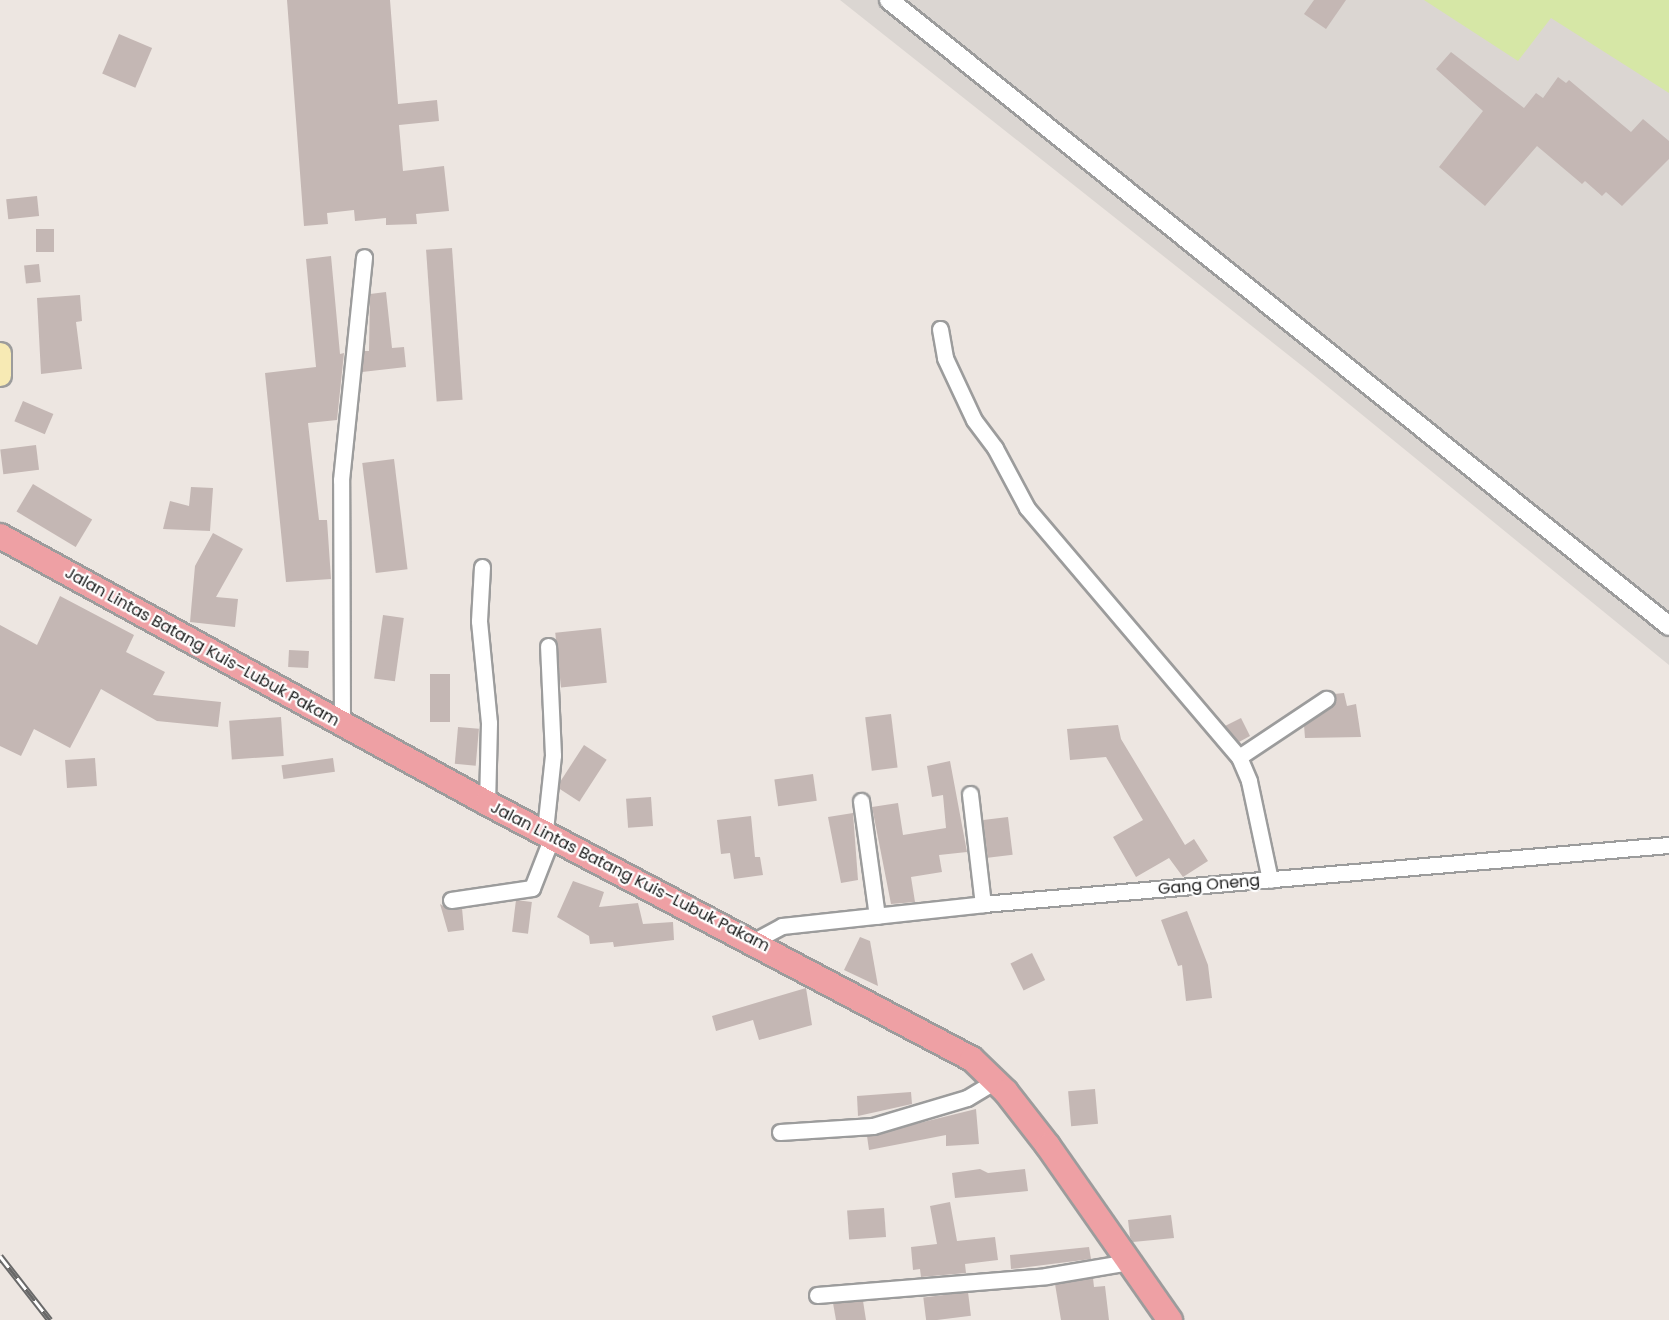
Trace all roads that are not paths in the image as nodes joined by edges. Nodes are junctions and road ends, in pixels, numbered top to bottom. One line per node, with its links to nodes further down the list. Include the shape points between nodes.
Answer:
1 (889, 0): 8 (street)
2 (364, 257): 11 (street, via 341,480)
3 (940, 329): 12 (street, via 948,365 1022,501 1147,654)
4 (0, 353): 5 (main road)
5 (0, 375)
6 (0, 536): 11 (highway, Jalan Lintas Batang Kuis–Lubuk Pakam)
7 (482, 567): 15 (street, via 479,621 489,723)
8 (1669, 626)
9 (548, 646): 16 (street, via 553,756)
10 (1326, 699): 12 (street)
11 (342, 724): 15 (highway, Jalan Lintas Batang Kuis–Lubuk Pakam)
12 (1239, 757): 18 (street)
13 (970, 794): 20 (street)
14 (861, 801): 21 (street)
15 (487, 803): 16 (highway, Jalan Lintas Batang Kuis–Lubuk Pakam)
16 (549, 832): 19 (street, via 532,888); 22 (highway, Jalan Lintas Batang Kuis–Lubuk Pakam)
17 (1669, 845): 18 (street, Gang Oneng)
18 (1270, 880): 20 (street, Gang Oneng)
19 (451, 900)
20 (983, 904): 21 (street, Gang Oneng)
21 (877, 916): 22 (street, Gang Oneng, via 782,926)
22 (754, 941): 23 (highway, Jalan Lintas Batang Kuis–Lubuk Pakam, via 972,1059)
23 (996, 1081): 24 (street, via 967,1098 873,1126); 25 (highway, Jalan Lintas Batang Kuis–Lubuk Pakam, via 1048,1146)
24 (780, 1132)
25 (1129, 1262): 26 (street, via 1046,1276); 27 (highway, Jalan Lintas Batang Kuis–Lubuk Pakam)
26 (817, 1295)
27 (1170, 1320)

